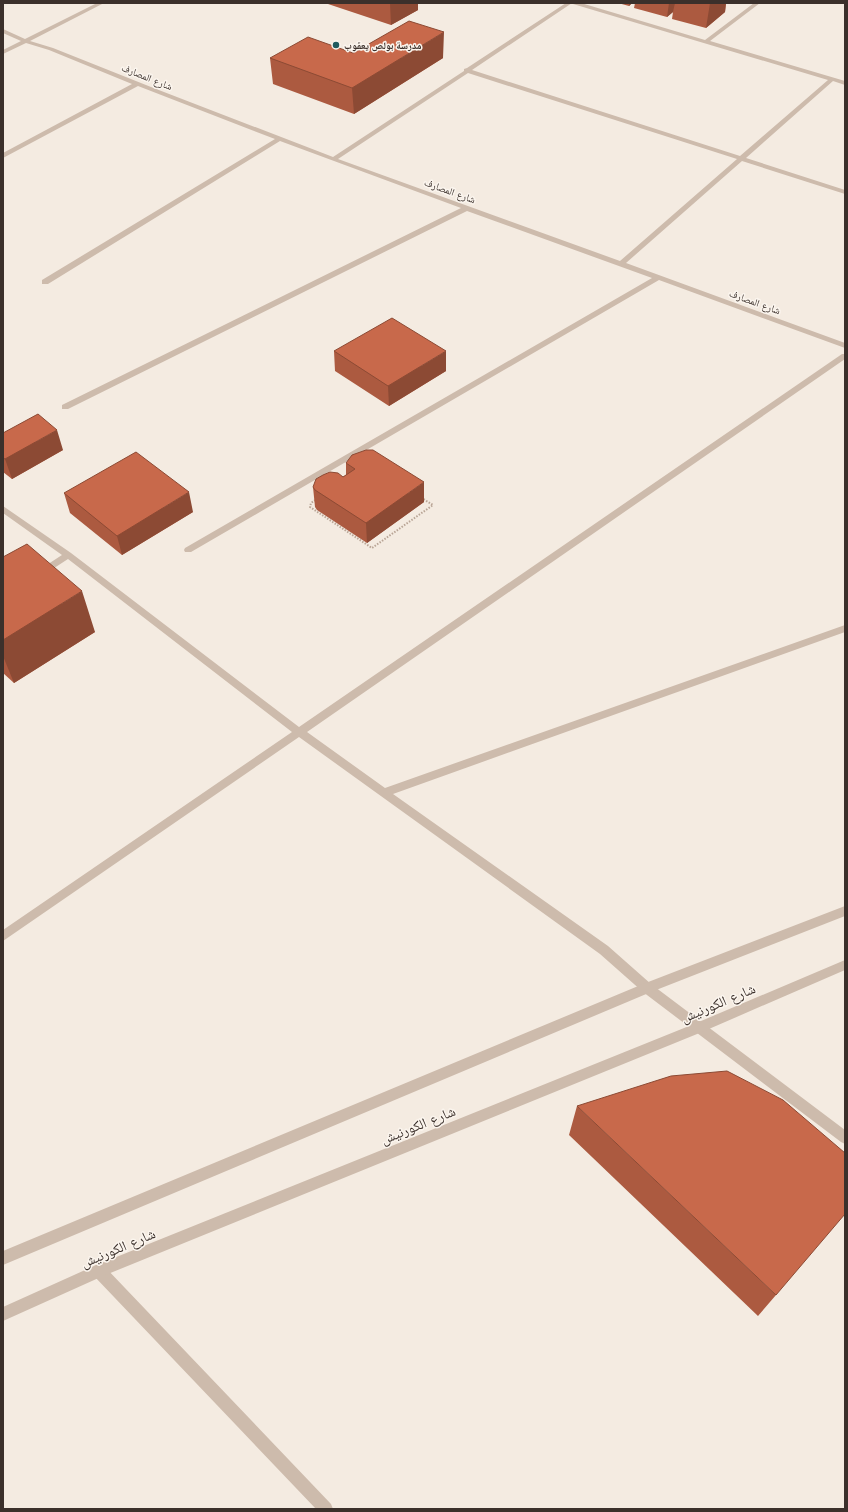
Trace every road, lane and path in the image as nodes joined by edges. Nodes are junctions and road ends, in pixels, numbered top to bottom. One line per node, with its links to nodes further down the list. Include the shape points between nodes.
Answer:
1 (101, 3): 6 (street)
2 (570, 3): 12 (street)
3 (575, 3): 7 (street)
4 (757, 3): 7 (street)
5 (3, 31): 6 (street, شارع المصارف)
6 (26, 41): 9 (street, شارع المصارف); 10 (street)
7 (706, 42): 13 (street)
8 (29, 49): 9 (street, شارع المصارف)
9 (51, 49): 15 (street, شارع المصارف)
10 (4, 50): 11 (street)
11 (22, 50)
12 (466, 70): 18 (street); 19 (street)
13 (832, 79): 14 (street); 19 (street)
14 (845, 83)
15 (137, 84): 16 (street, شارع المصارف); 17 (street)
16 (278, 140): 18 (street, شارع المصارف); 24 (street)
17 (3, 156)
18 (334, 159): 21 (street, شارع المصارف)
19 (742, 159): 20 (street); 22 (street)
20 (845, 192)
21 (467, 208): 22 (street, شارع المصارف); 27 (street)
22 (621, 264): 23 (street, شارع المصارف)
23 (660, 277): 25 (street, شارع المصارف); 30 (street)
24 (45, 282)
25 (845, 346)
26 (845, 356): 34 (street)
27 (65, 407)
28 (370, 466): 28 (path, via 433,505 372,548 310,507 311,503 333,488 344,493 350,489 343,484 345,480 362,468)
29 (3, 509): 31 (street)
30 (188, 550)
31 (68, 555): 32 (street); 34 (street)
32 (35, 576)
33 (845, 628): 35 (street)
34 (299, 732): 35 (street); 37 (street)
35 (383, 793): 39 (street, via 604,950)
36 (845, 911): 39 (street)
37 (3, 936)
38 (845, 965): 40 (street, شارع الكورنيش)
39 (647, 988): 40 (street); 42 (street)
40 (698, 1028): 41 (street); 43 (street, شارع الكورنيش)
41 (845, 1138)
42 (3, 1258)
43 (99, 1271): 44 (street, شارع الكورنيش); 45 (street)
44 (3, 1314)
45 (326, 1509)

